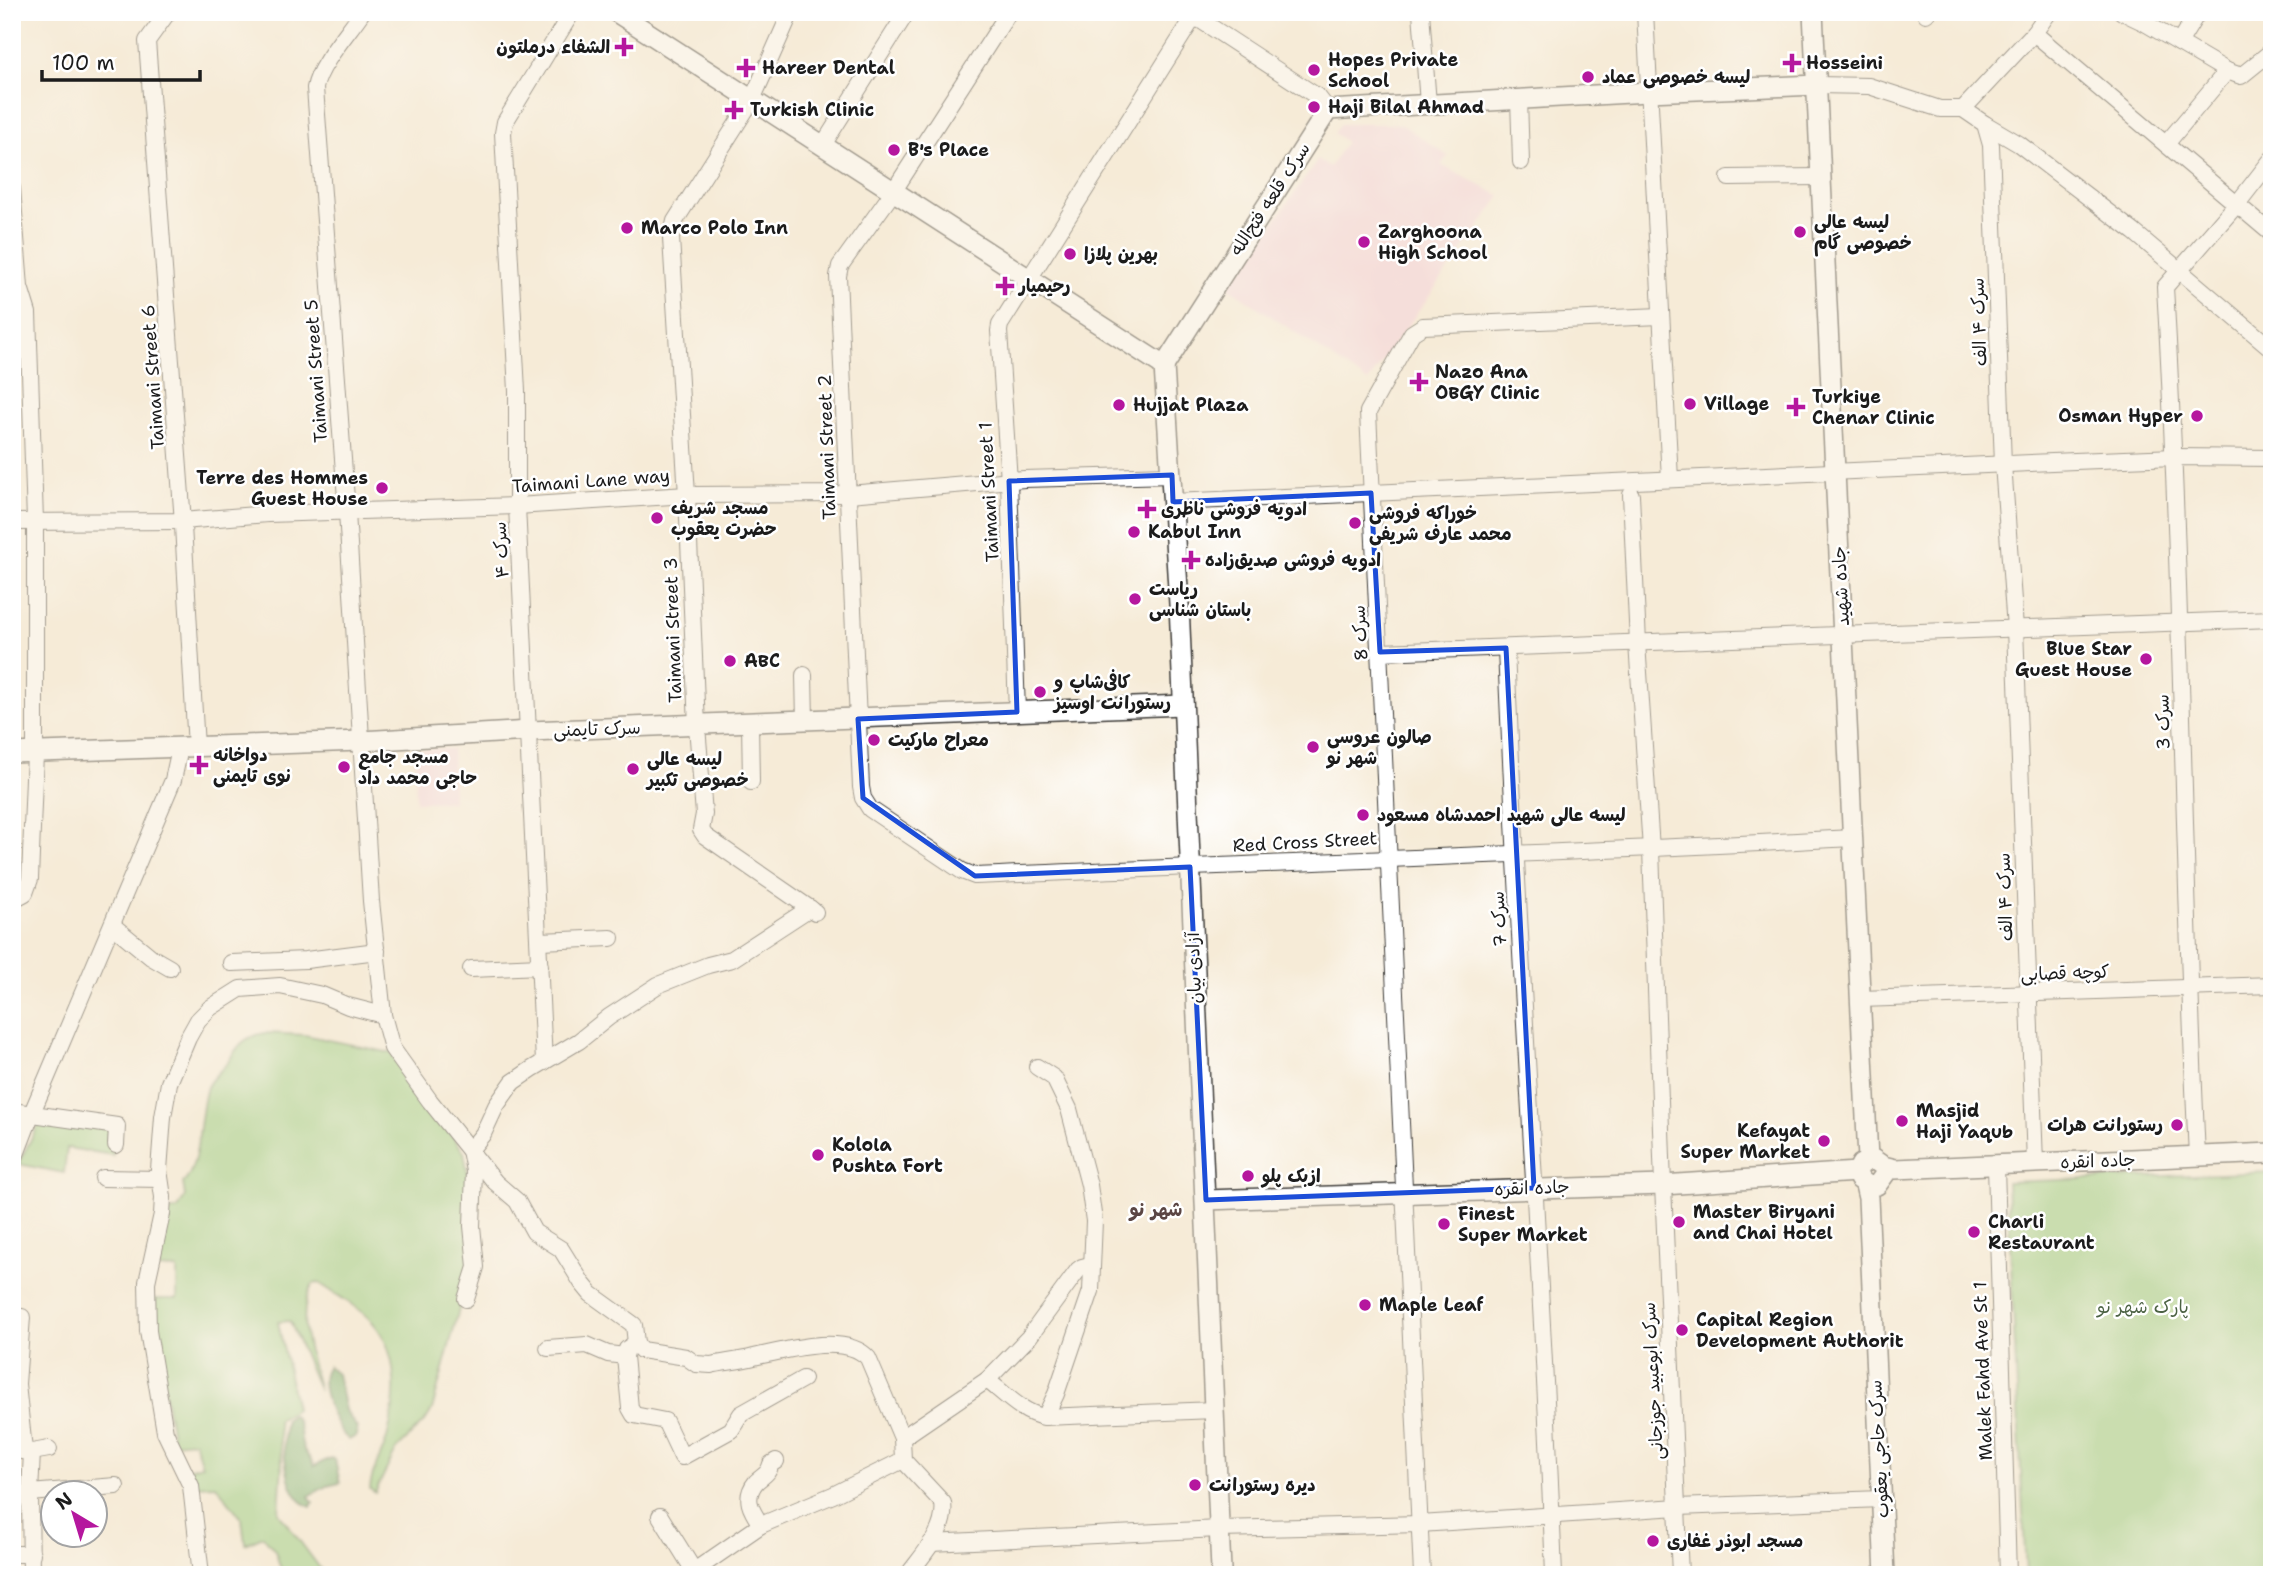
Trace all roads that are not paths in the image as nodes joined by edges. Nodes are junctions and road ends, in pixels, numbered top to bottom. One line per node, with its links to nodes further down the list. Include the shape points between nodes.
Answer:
1 (168, 12): 59 (street, Taimani Street 6, via 147,41)
2 (362, 12): 57 (street, Taimani Street 5, via 314,88)
3 (572, 12): 56 (street, سرک ۴, via 505,122 503,133 517,391)
4 (616, 12): 22 (main road)
5 (791, 12): 22 (street, Taimani Street 3)
6 (906, 12): 28 (street)
7 (1009, 12): 34 (street, Taimani Street 2)
8 (1421, 12): 23 (street)
9 (1645, 12): 20 (street)
10 (1813, 12): 19 (main road, جاده شهید)
11 (2049, 12): 15 (street)
12 (2122, 12): 16 (street)
13 (2198, 12): 16 (street)
14 (1193, 14): 25 (street, via 1318,97); 38 (street, Taimani Street 1)
15 (2034, 33): 24 (street); 27 (street)
16 (2179, 43): 18 (street)
17 (2272, 51): 18 (street, via 2241,76)
18 (2228, 71): 27 (street)
19 (1817, 85): 20 (main road); 24 (street, via 1869,86 1940,109); 31 (main road, جاده شهید)
20 (1648, 92): 21 (main road); 39 (street)
21 (1519, 99): 23 (main road); 30 (street)
22 (752, 100): 28 (main road); 53 (street, Taimani Street 3, via 675,221 671,239)
23 (1428, 104): 25 (main road)
24 (1964, 109): 26 (street)
25 (1328, 110): 43 (main road, سرک قلعه فتح‌الله)
26 (1984, 124): 37 (street, via 2019,144); 46 (street, سرک ۴ الف, via 1991,145)
27 (2166, 144): 35 (street)
28 (823, 145): 34 (main road)
29 (2272, 159): 35 (street)
30 (1521, 162)
31 (1821, 177): 32 (street); 47 (main road, جاده شهید)
32 (1729, 178)
33 (12, 188): 42 (street)
34 (893, 192): 38 (main road); 52 (street, Taimani Street 2, via 840,266 838,276)
35 (2237, 204): 36 (street); 37 (street)
36 (2272, 234)
37 (2177, 271): 40 (street); 44 (street, سرک 3, via 2165,287)
38 (1028, 277): 43 (main road); 50 (street, Taimani Street 1, via 999,331)
39 (1661, 316): 49 (street); 51 (street, سرک 8, via 1417,329 1368,412)
40 (2272, 349)
41 (12, 358): 42 (street)
42 (30, 366): 58 (street)
43 (1164, 366): 48 (main road, آزادی بیان)
44 (2175, 457): 45 (street); 46 (street); 62 (street, سرک 3)
45 (2272, 458)
46 (2003, 464): 47 (street); 63 (street, سرک ۴ الف)
47 (1835, 471): 49 (street); 64 (main road, جاده شهید)
48 (1172, 475): 50 (street, Taimani Lane way); 55 (main road, آزادی بیان)
49 (1670, 479): 51 (street)
50 (1009, 481): 52 (street, Taimani Lane way); 70 (street, Taimani Street 1)
51 (1371, 493): 55 (street); 67 (street, سرک 8)
52 (849, 494): 53 (street, Taimani Lane way); 71 (street, Taimani Street 2)
53 (687, 495): 56 (street, Taimani Lane way); 74 (street, Taimani Street 3)
54 (1631, 495): 65 (street)
55 (1173, 502): 69 (main road, آزادی بیان)
56 (517, 506): 57 (street, Taimani Lane way); 75 (street, سرک ۴)
57 (347, 513): 59 (street, Taimani Lane way); 76 (street, Taimani Street 5)
58 (35, 521): 59 (street, Taimani Lane way); 60 (street, Taimani Lane way); 79 (street)
59 (182, 521): 77 (street, Taimani Street 6)
60 (12, 522)
61 (2272, 619): 62 (street)
62 (2180, 622): 63 (street); 96 (street, سرک 3)
63 (2015, 628): 64 (street); 97 (street, سرک ۴ الف)
64 (1843, 635): 65 (street); 81 (main road, جاده شهید)
65 (1638, 643): 66 (street); 82 (street, سرک ابوعبید جوزجانی)
66 (1506, 648): 67 (street); 83 (street, سرک 7)
67 (1380, 652): 84 (street, سرک 8)
68 (804, 675): 72 (street)
69 (1183, 705): 70 (main road, سرک تایمنی); 85 (main road, آزادی بیان)
70 (1017, 712): 71 (main road, سرک تایمنی)
71 (858, 719): 72 (main road, سرک تایمنی); 85 (street, Red Cross Street, via 863,799 962,871 975,876)
72 (805, 721): 73 (main road, سرک تایمنی)
73 (750, 723): 74 (main road, سرک تایمنی); 80 (street)
74 (697, 726): 75 (main road, سرک تایمنی); 100 (street, Taimani Street 3, via 702,833 812,910 732,959 657,985)
75 (530, 731): 76 (main road, سرک تایمنی); 89 (street, سرک ۴)
76 (360, 741): 77 (main road, سرک تایمنی); 90 (street, Taimani Street 5)
77 (188, 748): 79 (main road, سرک تایمنی); 87 (street, Taimani Street 6)
78 (12, 753): 79 (main road, سرک تایمنی)
79 (35, 753): 86 (street, via 30,879 25,893)
80 (751, 782)
81 (1853, 838): 82 (street, Red Cross Street); 98 (main road, جاده شهید)
82 (1651, 849): 83 (street, Red Cross Street); 114 (street, سرک ابوعبید جوزجانی)
83 (1514, 852): 84 (street, Red Cross Street); 115 (street, سرک 7)
84 (1388, 858): 85 (street, Red Cross Street); 116 (street, سرک 8)
85 (1190, 867): 117 (main road, آزادی بیان)
86 (12, 900)
87 (112, 925): 93 (street); 103 (street, Taimani Street 6)
88 (611, 938): 89 (street)
89 (540, 941): 92 (street, سرک ۴)
90 (377, 951): 91 (street); 99 (street, Taimani Street 5)
91 (231, 963)
92 (540, 966): 94 (street); 100 (street, سرک ۴)
93 (170, 968)
94 (471, 969)
95 (2272, 985): 96 (street, کوچه قصابی)
96 (2189, 988): 97 (street, کوچه قصابی); 107 (street, سرک 3)
97 (2028, 995): 98 (street, کوچه قصابی); 108 (street, سرک ۴ الف)
98 (1861, 999): 111 (main road, جاده شهید)
99 (383, 1016): 105 (street, Taimani Street 5, via 392,1048); 113 (street, via 280,986 240,989 210,1008 188,1038 169,1083)
100 (544, 1062): 105 (street, via 513,1082)
101 (1037, 1067): 118 (street, via 1054,1078 1069,1109 1094,1221)
102 (12, 1111): 103 (street)
103 (31, 1115): 104 (street, via 117,1126); 109 (street, Taimani Street 6)
104 (116, 1145)
105 (470, 1150): 119 (street, via 476,1267); 121 (street, Taimani Street 5, via 495,1182 517,1200 534,1232 564,1252 591,1294 634,1325)
106 (2272, 1153): 107 (main road, جاده انقره)
107 (2197, 1156): 108 (main road, جاده انقره)
108 (2035, 1163): 110 (main road, جاده انقره)
109 (12, 1165)
110 (1996, 1166): 111 (main road, جاده انقره, via 1895,1169); 153 (street, Malek Fahd Ave St 1)
111 (1868, 1176): 114 (main road, جاده انقره); 135 (main road, سرک حاجی یعقوب)
112 (103, 1178): 113 (street)
113 (160, 1179): 147 (street, via 162,1214 147,1282 148,1331 165,1432 191,1486)
114 (1662, 1185): 115 (main road, جاده انقره); 136 (street, سرک ابوعبید جوزجانی)
115 (1534, 1188): 116 (main road, جاده انقره); 138 (street)
116 (1402, 1193): 117 (main road, جاده انقره); 139 (street, سرک 8)
117 (1206, 1200): 126 (main road, آزادی بیان)
118 (1090, 1265): 125 (street, via 1078,1270 1029,1336); 127 (street, via 1091,1291)
119 (466, 1299)
120 (22, 1317): 130 (street, via 16,1384)
121 (636, 1343): 123 (street); 128 (street, via 641,1350 686,1357 703,1365 808,1345 862,1352)
122 (548, 1348): 123 (street, via 587,1345)
123 (625, 1356): 124 (street, via 632,1412 665,1421 681,1457 731,1430 741,1414)
124 (803, 1379)
125 (987, 1380): 127 (street, via 1026,1410); 128 (street)
126 (1214, 1410): 127 (street); 141 (main road, آزادی بیان)
127 (1045, 1417)
128 (902, 1438): 131 (street)
129 (49, 1448): 130 (street)
130 (23, 1451): 134 (street)
131 (903, 1460): 140 (street); 142 (street, via 943,1503 940,1529)
132 (776, 1461): 140 (street, via 755,1483 748,1499)
133 (116, 1486): 134 (street)
134 (30, 1493): 144 (street)
135 (1881, 1499): 136 (street); 152 (main road, سرک حاجی یعقوب)
136 (1678, 1507): 138 (street); 151 (street, سرک ابوعبید جوزجانی)
137 (660, 1516): 140 (street, via 693,1569)
138 (1552, 1517): 139 (street); 150 (street)
139 (1420, 1524): 141 (street); 149 (street, سرک 8)
140 (761, 1525)
141 (1219, 1529): 142 (street); 145 (main road, آزادی بیان)
142 (931, 1543): 148 (street)
143 (12, 1554): 144 (street)
144 (32, 1554): 146 (street)
145 (1221, 1572)
146 (31, 1575)
147 (201, 1575)
148 (908, 1575)
149 (1422, 1575)
150 (1554, 1575)
151 (1680, 1575)
152 (1885, 1575)
153 (2008, 1575)

